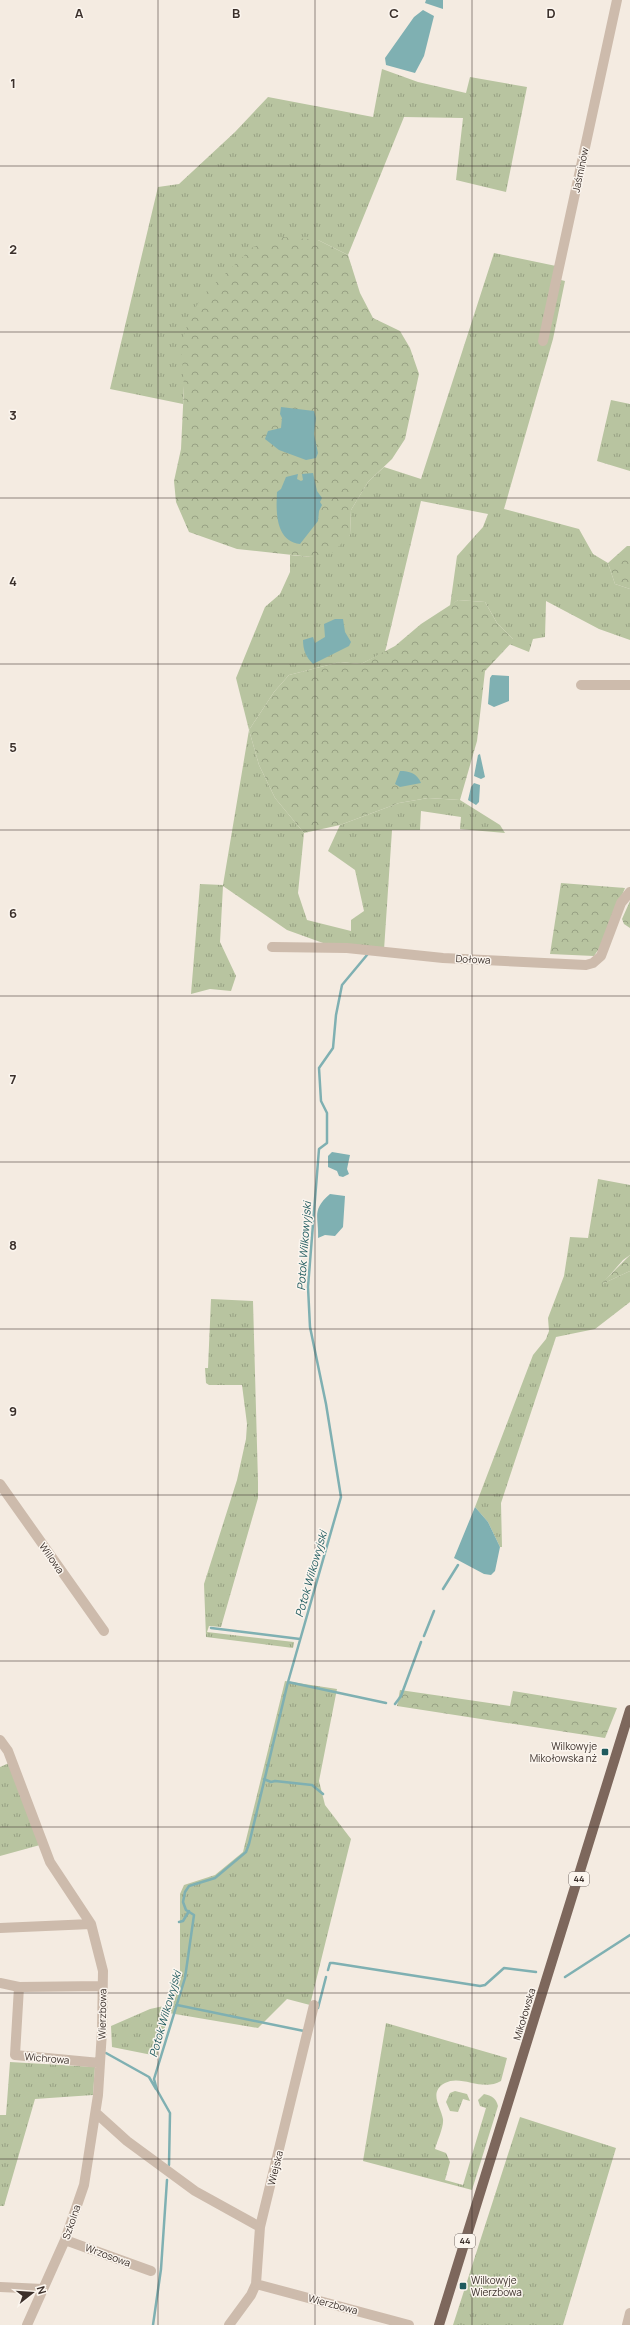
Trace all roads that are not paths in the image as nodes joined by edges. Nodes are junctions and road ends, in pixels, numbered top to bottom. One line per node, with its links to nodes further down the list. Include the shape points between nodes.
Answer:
1 (617, 0): 2 (street, Jaśminów)
2 (544, 341)
3 (581, 685): 4 (street)
4 (630, 685)
5 (630, 892): 6 (street, Dołowa, via 621,903 601,956 586,965 443,958 347,948)
6 (272, 947)
7 (0, 1484): 8 (street, Willowa)
8 (104, 1631)
9 (630, 1710): 29 (main road, Mikołowska / 44)
10 (0, 1740): 11 (street, Wierzbowa, via 8,1751 50,1862)
11 (91, 1924): 12 (street); 14 (street, Wierzbowa, via 102,1971)
12 (0, 1928)
13 (0, 1983): 15 (street)
14 (102, 1986): 15 (street); 17 (street, Wierzbowa)
15 (19, 1987): 17 (street, Wichrowa, via 14,2055)
16 (314, 2005): 19 (street, Wiejska)
17 (100, 2063): 18 (street, Wierzbowa)
18 (96, 2113): 19 (street, via 128,2141 195,2191); 20 (street, Szkolna, via 84,2185)
19 (260, 2227): 22 (street, Wiejska)
20 (65, 2240): 21 (street, Wrzosowa); 24 (street, Szkolna)
21 (150, 2271)
22 (256, 2284): 27 (street, Wiejska); 28 (street, Wierzbowa)
23 (0, 2287): 24 (street)
24 (43, 2289): 26 (street, Szkolna)
25 (630, 2313): 30 (street)
26 (26, 2325)
27 (229, 2325)
28 (409, 2325)
29 (439, 2325)
30 (627, 2325)

